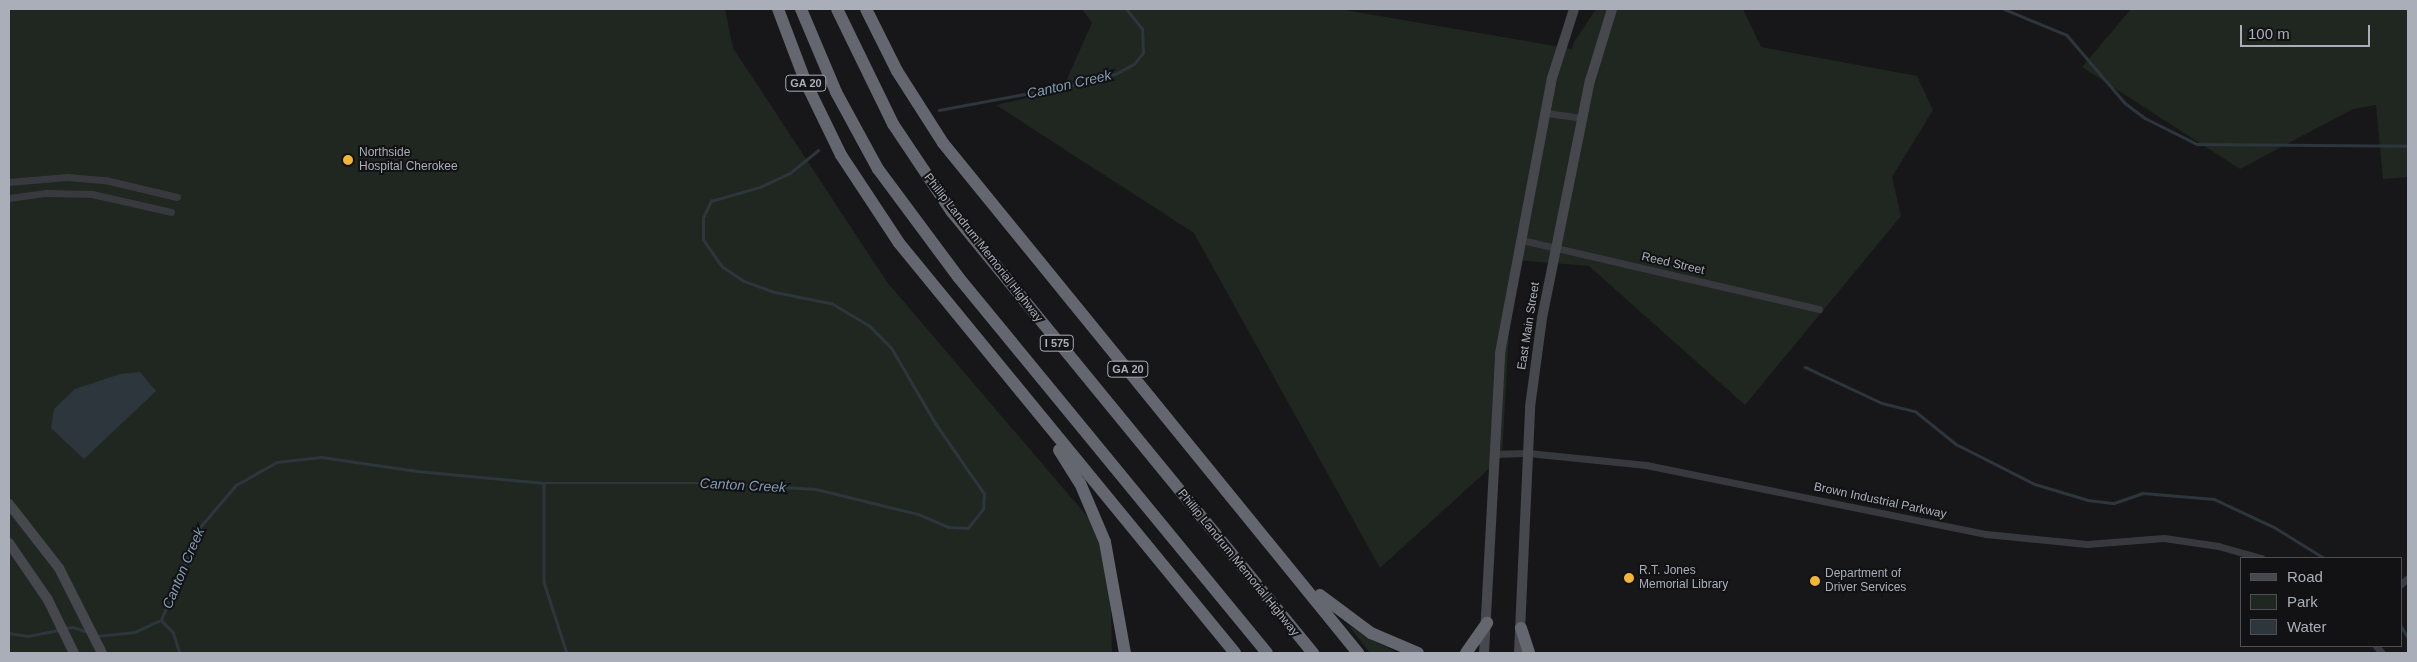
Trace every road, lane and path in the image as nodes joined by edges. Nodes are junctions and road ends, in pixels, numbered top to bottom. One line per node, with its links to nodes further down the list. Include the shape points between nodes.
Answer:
1 (778, 9): 16 (highway, GA 20, via 806,83 840,155 875,209)
2 (801, 9): 29 (highway, I 575, via 836,92 878,169 959,278)
3 (837, 9): 30 (highway, Phillip Landrum Memorial Highway / I 575, via 893,124 952,212)
4 (866, 9): 22 (highway, GA 20, via 897,71 943,143)
5 (1574, 9): 7 (main road, East Main Street, via 1552,78)
6 (1612, 9): 8 (main road, East Main Street)
7 (1547, 113): 8 (street); 13 (main road, East Main Street)
8 (1582, 118): 14 (main road, East Main Street)
9 (9, 182): 10 (street, via 66,177 105,180)
10 (176, 197)
11 (9, 198): 12 (street, via 46,193 92,194)
12 (171, 212)
13 (1522, 240): 14 (street, Reed Street); 18 (main road, East Main Street, via 1500,353)
14 (1556, 249): 15 (street, Reed Street); 17 (main road, East Main Street, via 1530,407)
15 (1819, 309)
16 (1031, 406): 27 (highway, GA 20, via 1080,484 1104,542); 28 (highway)
17 (1528, 453): 18 (street, Brown Industrial Parkway); 21 (street, Brown Industrial Parkway, via 1656,467 1986,534 2087,544 2164,538 2218,546); 24 (main road, East Main Street)
18 (1494, 454): 23 (main road, East Main Street)
19 (9, 504): 26 (main road, via 59,568 79,601)
20 (9, 543): 25 (main road, via 35,578)
21 (2257, 557)
22 (1283, 558): 31 (highway, GA 20); 32 (highway, via 1341,613 1371,633)
23 (1487, 624): 33 (highway); 34 (main road, East Main Street)
24 (1521, 628): 35 (main road, East Main Street); 36 (highway)
25 (74, 653)
26 (102, 653)
27 (1125, 653)
28 (1235, 653)
29 (1267, 653)
30 (1312, 653)
31 (1358, 653)
32 (1418, 653)
33 (1466, 653)
34 (1484, 653)
35 (1519, 653)
36 (1529, 653)

